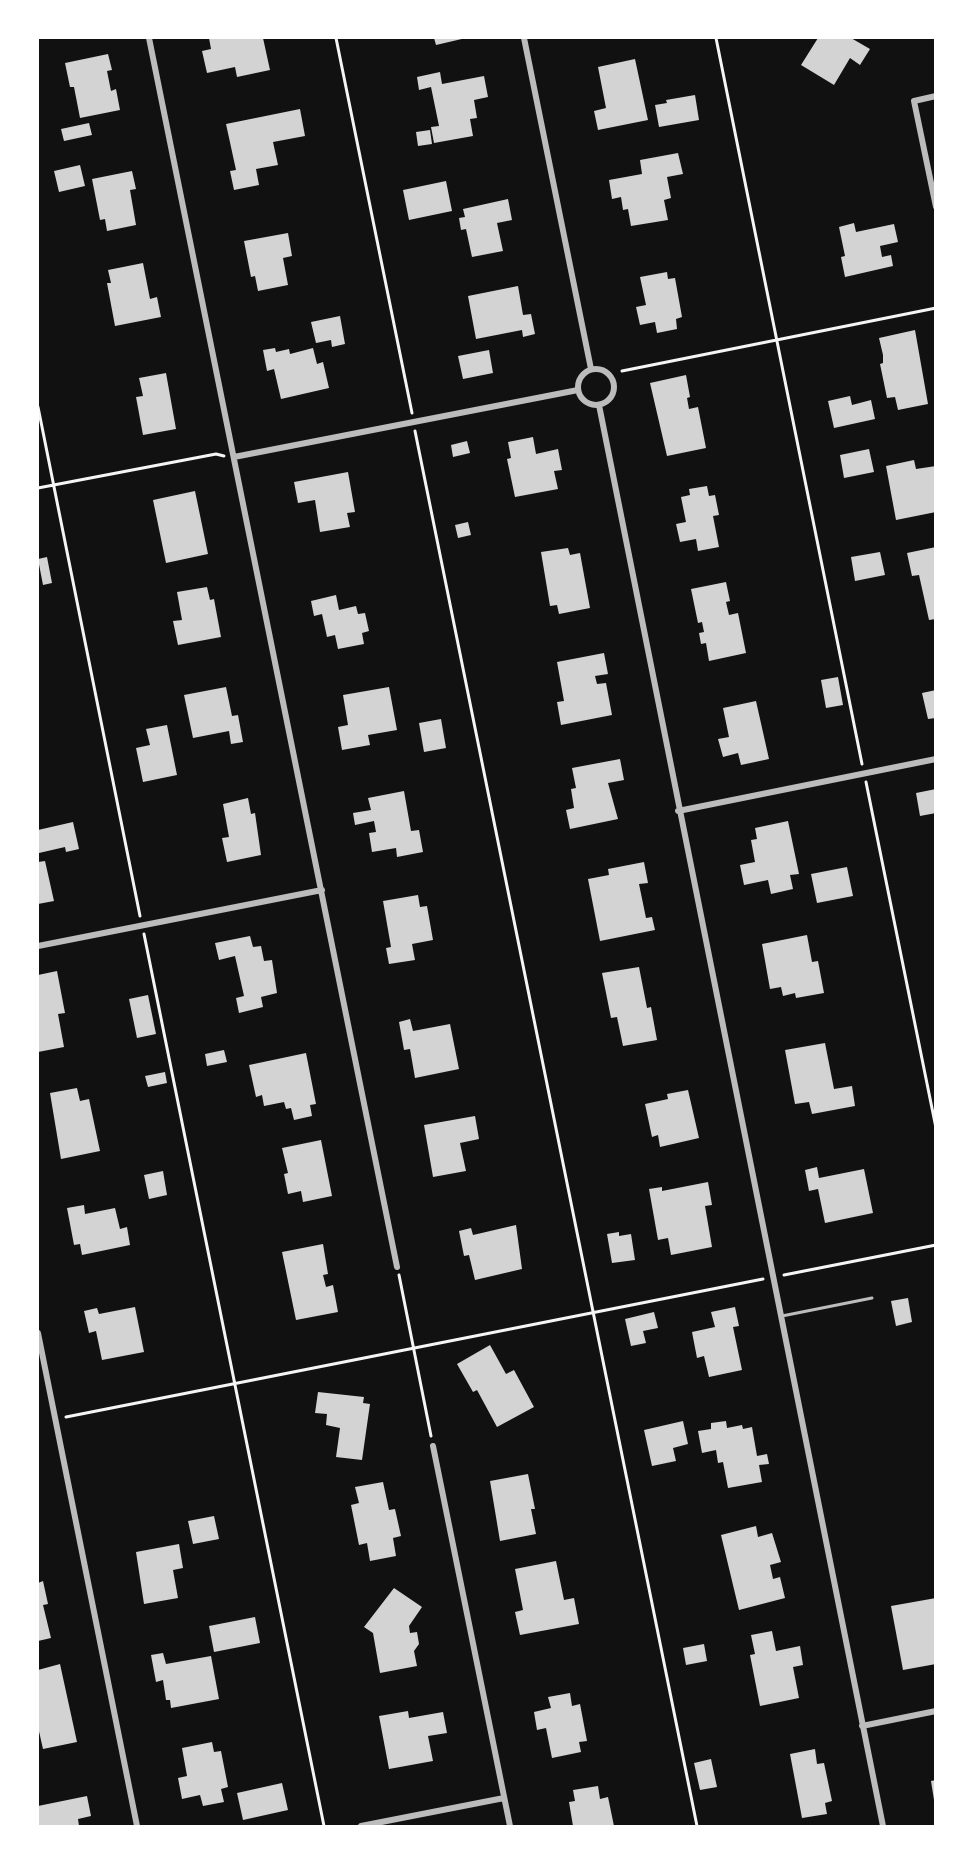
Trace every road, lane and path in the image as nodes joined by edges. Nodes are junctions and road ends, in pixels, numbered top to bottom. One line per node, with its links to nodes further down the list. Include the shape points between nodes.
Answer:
1 (149, 38): 15 (street)
2 (336, 38): 14 (path)
3 (524, 38): 9 (street)
4 (716, 38): 8 (path)
5 (936, 96): 6 (street, via 914,101)
6 (936, 207)
7 (936, 308): 8 (path)
8 (777, 340): 10 (path); 19 (path)
9 (591, 369): 11 (street, via 579,379); 12 (street, via 608,373 614,383 609,399)
10 (622, 371)
11 (578, 390): 12 (street, via 585,401); 14 (street)
12 (598, 405): 20 (street)
13 (38, 407): 16 (path)
14 (414, 423): 15 (street); 29 (path)
15 (234, 458): 16 (path, via 216,454); 21 (street)
16 (53, 485): 17 (path); 22 (path)
17 (38, 488)
18 (936, 759): 19 (street)
19 (864, 773): 20 (street); 24 (path)
20 (678, 811): 27 (street)
21 (322, 890): 22 (street); 26 (street)
22 (142, 926): 23 (street); 33 (path)
23 (38, 946)
24 (936, 1128)
25 (936, 1245): 27 (path)
26 (397, 1267): 32 (path)
27 (772, 1278): 29 (path); 30 (street)
28 (872, 1298): 30 (lane)
29 (593, 1313): 32 (path); 43 (path)
30 (780, 1317): 37 (street)
31 (38, 1333): 34 (street)
32 (414, 1348): 33 (path); 35 (path)
33 (235, 1384): 34 (path); 40 (path)
34 (55, 1419): 39 (street)
35 (434, 1446): 38 (street)
36 (936, 1711): 37 (street)
37 (862, 1726): 44 (street)
38 (504, 1798): 41 (street); 42 (street)
39 (137, 1827)
40 (324, 1827)
41 (361, 1827)
42 (510, 1827)
43 (697, 1827)
44 (883, 1827)

